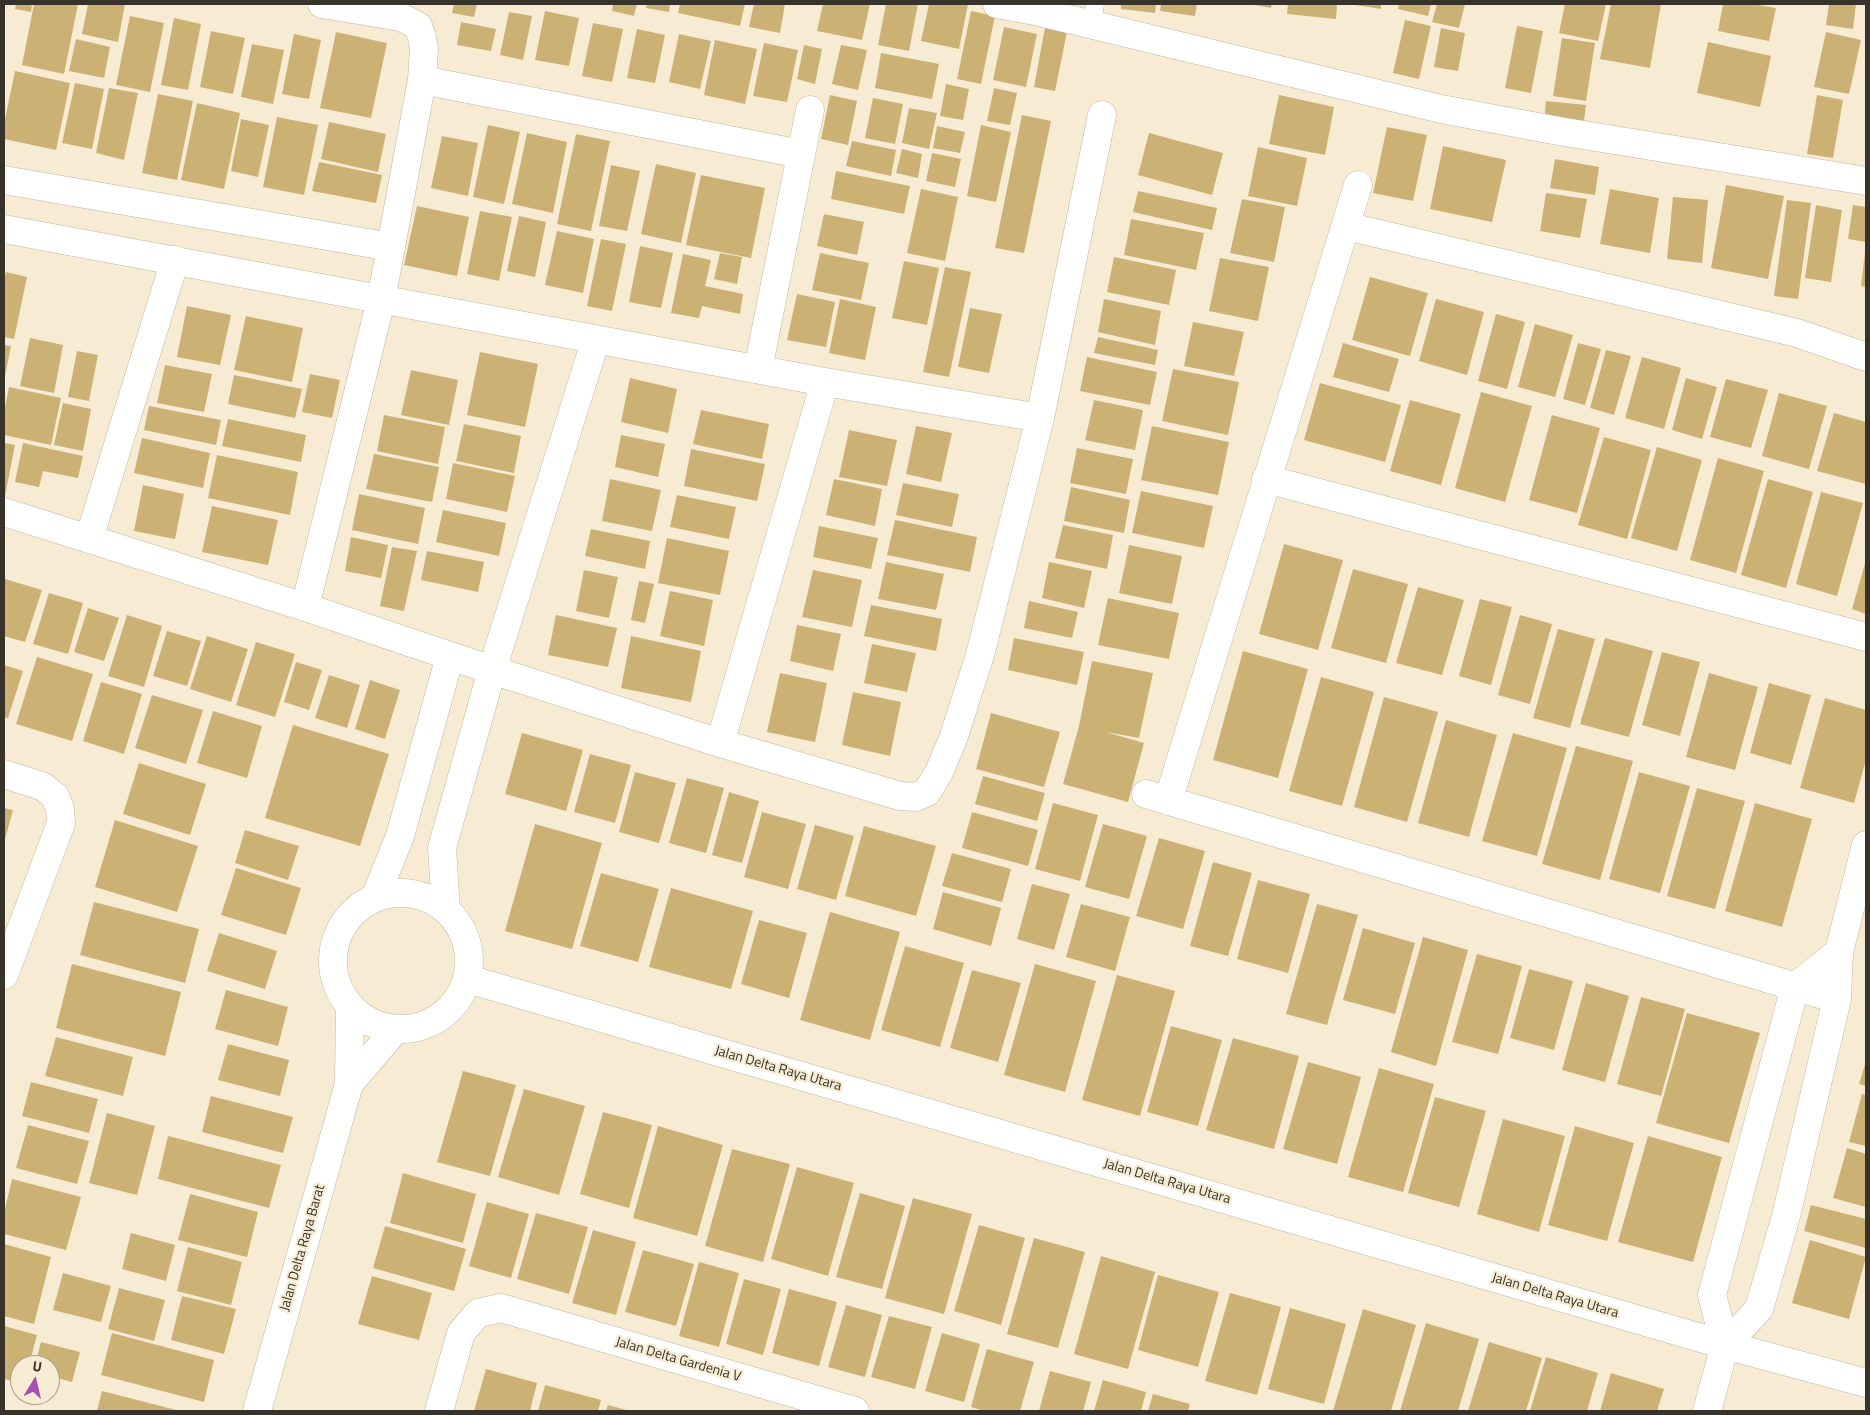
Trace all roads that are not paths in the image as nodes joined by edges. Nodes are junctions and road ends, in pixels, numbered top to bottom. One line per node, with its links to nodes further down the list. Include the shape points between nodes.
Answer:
1 (322, 4): 4 (street, via 401,17 418,26 424,49)
2 (997, 4): 3 (street)
3 (1093, 14): 9 (street, via 1441,109)
4 (422, 80): 7 (street); 13 (street)
5 (810, 110): 7 (street)
6 (1102, 115): 22 (street)
7 (801, 154): 20 (street)
8 (4, 180): 13 (street)
9 (1866, 181)
10 (1358, 185): 11 (street)
11 (1346, 226): 16 (street); 23 (street)
12 (4, 229): 14 (street)
13 (391, 247): 15 (street)
14 (175, 260): 15 (street); 25 (street)
15 (381, 300): 17 (street); 26 (street)
16 (1797, 333): 18 (street); 19 (street)
17 (596, 340): 20 (street); 29 (street)
18 (1866, 340)
19 (1866, 357)
20 (758, 369): 21 (street)
21 (825, 382): 22 (street); 30 (street)
22 (1040, 418): 30 (street, via 980,655 953,738 927,792 916,797 900,796)
23 (1266, 479): 27 (street); 38 (street, via 1157,798)
24 (4, 512): 25 (street)
25 (89, 539): 26 (street)
26 (305, 607): 28 (street)
27 (1866, 637)
28 (450, 656): 29 (street); 33 (street, via 400,836)
29 (492, 670): 30 (street); 34 (street, via 442,848)
30 (720, 743)
31 (4, 774): 36 (street, via 42,786 55,796 61,824)
32 (1866, 845): 35 (street)
33 (375, 898): 34 (street, via 400,892 424,897); 40 (street, via 357,908 342,925 334,946 332,967 338,988)
34 (446, 909): 37 (street, via 462,929 470,953)
35 (1839, 952): 38 (street); 39 (street)
36 (4, 975)
37 (468, 979): 41 (street, via 456,1002 438,1019 413,1028); 43 (street, Jalan Delta Raya Utara)
38 (1795, 987): 39 (street); 43 (street, via 1712,1295)
39 (1837, 999): 43 (street, via 1786,1216 1759,1309)
40 (350, 1007): 41 (street, via 367,1020); 42 (street, Jalan Delta Raya Barat)
41 (395, 1030): 42 (street, Jalan Delta Raya Barat)
42 (349, 1084): 45 (street, Jalan Delta Raya Barat)
43 (1725, 1345): 44 (street, Jalan Delta Raya Utara); 48 (street)
44 (1866, 1383)
45 (257, 1411)
46 (439, 1411): 47 (street, Jalan Delta Gardenia V, via 461,1332 478,1313 501,1308)
47 (855, 1411)
48 (1707, 1411)

